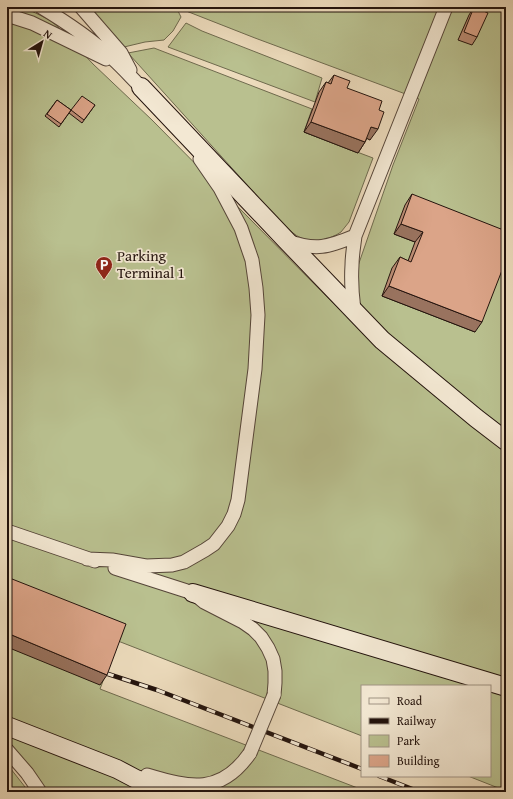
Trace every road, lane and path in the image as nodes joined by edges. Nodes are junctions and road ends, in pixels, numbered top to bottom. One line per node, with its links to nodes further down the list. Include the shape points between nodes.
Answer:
1 (41, 7): 7 (street, via 88,38)
2 (81, 7): 8 (street, via 121,53)
3 (446, 7): 10 (street)
4 (7, 15): 6 (street)
5 (7, 24): 6 (street)
6 (46, 30): 7 (street)
7 (122, 67): 8 (street)
8 (138, 84): 9 (main road)
9 (179, 127): 11 (main road); 17 (street, via 220,188 241,228 252,260 258,315 255,368 238,500 228,526 214,544 184,562 146,566)
10 (355, 236): 11 (street, via 316,247 300,246); 12 (street, via 351,278)
11 (286, 240): 12 (main road)
12 (354, 310): 13 (main road)
13 (382, 340): 14 (main road, via 404,350); 15 (main road)
14 (506, 428)
15 (506, 441)
16 (7, 531): 17 (street)
17 (87, 559): 18 (street)
18 (193, 593): 19 (main road); 22 (street, bridge, via 204,602 253,629 268,648 272,659 275,671 274,695 250,753 244,762 227,776 201,785 172,783 134,771)
19 (506, 687)
20 (7, 726): 22 (main road)
21 (7, 750): 23 (street)
22 (117, 769): 24 (main road)
23 (40, 792)
24 (170, 792)

